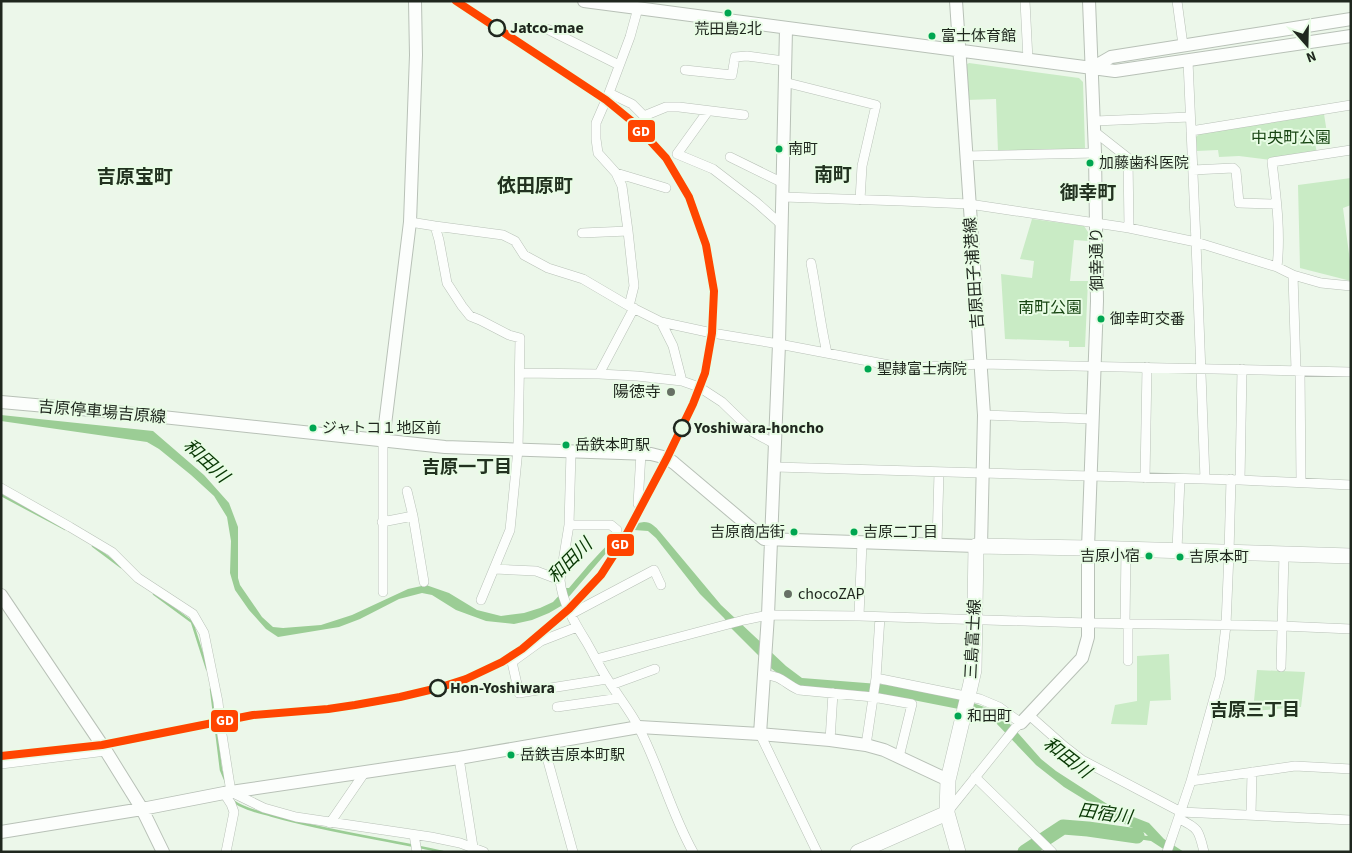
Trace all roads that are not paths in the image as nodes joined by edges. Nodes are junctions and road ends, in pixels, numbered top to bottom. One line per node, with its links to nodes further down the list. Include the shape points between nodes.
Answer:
1 (415, 1): 41 (street)
2 (584, 1): 8 (street)
3 (956, 1): 14 (street, 吉原田子浦港線)
4 (1025, 1): 15 (street)
5 (1089, 1): 19 (street, 御幸通り)
6 (1177, 1): 13 (street)
7 (665, 6): 8 (street); 11 (street)
8 (638, 8): 18 (street)
9 (1351, 19): 13 (street)
10 (547, 29): 18 (street)
11 (786, 29): 14 (street); 16 (street)
12 (1351, 36): 17 (street)
13 (1183, 45): 19 (street, via 1111,57)
14 (959, 51): 15 (street); 31 (street, 吉原田子浦港線)
15 (1028, 60): 19 (street)
16 (784, 61): 20 (street, via 735,57 732,75); 21 (street)
17 (1188, 61): 19 (street, via 1115,71); 26 (street)
18 (619, 65): 22 (street)
19 (1092, 68): 27 (street, 御幸通り)
20 (685, 70)
21 (784, 82): 35 (street); 38 (street, via 876,106 862,166)
22 (609, 93): 24 (street, via 632,104 644,116 666,107); 34 (street, via 596,122 596,139 598,153)
23 (1351, 105): 28 (street)
24 (708, 111): 25 (street); 43 (street, via 677,154 713,169)
25 (744, 115)
26 (1190, 117): 27 (street); 28 (street)
27 (1095, 126): 30 (street, 御幸通り); 45 (street, via 1128,158)
28 (1191, 131): 33 (street)
29 (1351, 150): 40 (street, via 1272,162)
30 (1095, 153): 31 (street); 42 (street, 御幸通り)
31 (966, 156): 39 (street, 吉原田子浦港線)
32 (730, 157): 35 (street)
33 (1193, 170): 40 (street, via 1233,168 1239,203); 48 (street)
34 (616, 173): 36 (street); 46 (street, via 622,186)
35 (783, 184): 37 (street)
36 (666, 188)
37 (783, 197): 38 (street); 43 (street)
38 (860, 200): 39 (street)
39 (969, 204): 42 (street); 57 (street, 吉原田子浦港線)
40 (1276, 204): 50 (street)
41 (410, 222): 44 (street); 70 (street)
42 (1096, 223): 45 (street); 58 (street, 御幸通り)
43 (782, 225): 55 (street)
44 (435, 226): 53 (street, via 503,234 514,241 524,255 548,268 583,280); 64 (street, via 448,283 470,316 520,338)
45 (1130, 228): 48 (street)
46 (628, 231): 47 (street); 53 (street, via 634,286)
47 (582, 232)
48 (1196, 242): 50 (street); 60 (street)
49 (811, 263): 56 (street)
50 (1277, 267): 51 (street)
51 (1293, 275): 52 (street, via 1321,283); 62 (street)
52 (1351, 286)
53 (631, 307): 54 (street); 65 (street)
54 (661, 322): 55 (street); 66 (street)
55 (780, 344): 56 (street); 71 (street)
56 (827, 353): 57 (street, via 905,368)
57 (981, 364): 58 (street); 68 (street, 吉原田子浦港線)
58 (1095, 366): 59 (street); 69 (street, 御幸通り)
59 (1147, 367): 60 (street); 79 (street)
60 (1201, 368): 61 (street); 81 (street)
61 (1242, 369): 62 (street); 82 (street)
62 (1298, 370): 63 (street); 83 (street)
63 (1351, 372)
64 (520, 373): 65 (street); 72 (street)
65 (599, 374): 66 (street)
66 (682, 381): 71 (street, via 700,387 722,402 753,432)
67 (1, 402): 70 (street, 吉原停車場吉原線)
68 (984, 415): 69 (street); 77 (street, 吉原田子浦港線)
69 (1092, 419): 78 (street, 御幸通り)
70 (384, 441): 72 (street, 吉原停車場吉原線); 89 (street)
71 (775, 444): 75 (street)
72 (518, 449): 73 (street, 吉原停車場吉原線); 102 (street, via 510,530)
73 (571, 452): 74 (street, 吉原停車場吉原線); 90 (street)
74 (641, 453): 87 (street); 92 (street, 吉原停車場吉原線, via 667,458 764,539)
75 (775, 467): 76 (street); 92 (street)
76 (939, 472): 77 (street); 94 (street)
77 (983, 474): 78 (street); 95 (street, 吉原田子浦港線)
78 (1091, 476): 79 (street); 96 (street, 御幸通り)
79 (1145, 478): 80 (street)
80 (1180, 478): 81 (street); 98 (street)
81 (1205, 479): 82 (street)
82 (1235, 479): 83 (street); 99 (street)
83 (1300, 482): 84 (street)
84 (1351, 484)
85 (1, 488): 148 (street, via 112,552 138,578 193,614 204,633 218,702)
86 (408, 491): 88 (street)
87 (638, 504)
88 (413, 516): 89 (street); 103 (street)
89 (382, 522): 106 (street)
90 (569, 525): 91 (street, via 611,525); 104 (street)
91 (617, 530)
92 (772, 540): 93 (street); 110 (street)
93 (862, 542): 94 (street); 111 (street)
94 (937, 544): 95 (street)
95 (978, 546): 96 (main road); 113 (main road, 三島富士線)
96 (1088, 548): 97 (main road); 114 (street, 御幸通り)
97 (1126, 549): 98 (main road); 115 (street)
98 (1177, 550): 99 (main road)
99 (1229, 553): 100 (main road); 116 (street)
100 (1284, 554): 101 (main road); 118 (street)
101 (1351, 556)
102 (495, 568): 104 (street, via 536,571); 108 (street)
103 (424, 582)
104 (561, 584): 109 (street)
105 (661, 586): 109 (street, via 654,570)
106 (383, 592)
107 (1, 595): 138 (street)
108 (481, 600)
109 (571, 614): 117 (street)
110 (768, 615): 111 (street); 120 (street); 124 (street)
111 (859, 616): 112 (street)
112 (880, 617): 113 (street); 125 (street)
113 (974, 619): 114 (street); 130 (main road, 三島富士線, via 974,670)
114 (1087, 623): 115 (street); 132 (street, 御幸通り, via 1088,637 1082,658)
115 (1127, 624): 116 (street); 121 (street)
116 (1226, 625): 118 (street); 147 (street, via 1220,677)
117 (577, 626): 120 (street); 126 (street, via 541,641 512,662 519,693)
118 (1282, 626): 119 (street); 122 (street)
119 (1351, 629)
120 (596, 658): 126 (street)
121 (1128, 661)
122 (1281, 667)
123 (654, 669): 126 (street)
124 (764, 675): 127 (street, via 774,675 799,690); 134 (street)
125 (875, 680): 128 (street); 130 (street)
126 (609, 682): 129 (street)
127 (834, 693): 128 (street); 135 (street)
128 (873, 696): 137 (street); 139 (street, via 912,704)
129 (620, 698): 131 (street); 133 (street)
130 (967, 703): 132 (street, via 980,699 1000,707); 146 (main road, 三島富士線)
131 (557, 707)
132 (1022, 722): 145 (street); 152 (street)
133 (638, 727): 134 (street); 136 (street); 163 (street)
134 (760, 734): 135 (street); 164 (street)
135 (830, 740): 137 (street)
136 (543, 744): 140 (street); 162 (street)
137 (866, 745): 139 (street)
138 (106, 751): 141 (street); 149 (street)
139 (899, 756): 146 (street)
140 (459, 758): 143 (street); 157 (street)
141 (1, 764)
142 (1351, 768): 144 (street, via 1295,766)
143 (364, 772): 148 (street); 154 (street)
144 (1252, 772): 147 (street); 151 (street)
145 (975, 777): 150 (street); 167 (street)
146 (948, 780): 150 (main road, 三島富士線)
147 (1191, 781): 152 (street)
148 (227, 793): 149 (street); 154 (street, via 264,808); 159 (street, via 234,812)
149 (142, 809): 155 (street); 158 (street)
150 (947, 813): 165 (main road); 166 (main road, 三島富士線)
151 (1251, 814): 152 (street); 153 (street)
152 (1180, 815): 168 (street); 169 (street, via 1199,831)
153 (1351, 820)
154 (330, 823): 156 (street)
155 (1, 832)
156 (414, 835): 157 (street); 160 (street)
157 (473, 847): 161 (street)
158 (164, 852)
159 (226, 852)
160 (417, 852)
161 (484, 852)
162 (573, 852)
163 (693, 852)
164 (817, 852)
165 (858, 852)
166 (958, 852)
167 (1052, 852)
168 (1167, 852)
169 (1204, 852)

